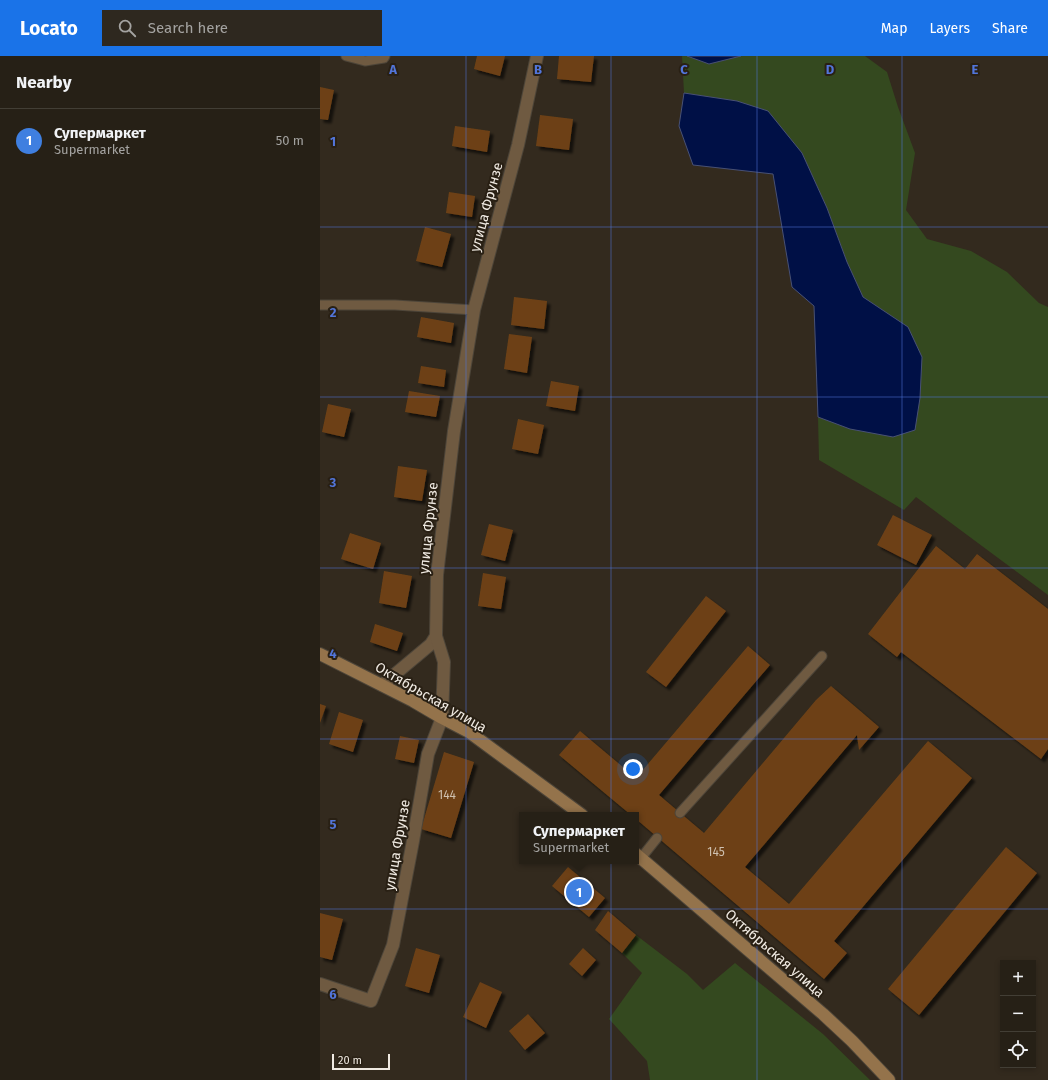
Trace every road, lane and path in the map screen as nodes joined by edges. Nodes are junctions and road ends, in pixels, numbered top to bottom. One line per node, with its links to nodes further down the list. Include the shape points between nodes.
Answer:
1 (346, 56): 2 (lane, via 365,61)
2 (385, 56)
3 (537, 56): 5 (street, улица Фрунзе, via 518,145)
4 (320, 305): 5 (lane, via 395,305)
5 (474, 310): 6 (street, улица Фрунзе, via 454,431 437,575)
6 (436, 636): 9 (street, via 431,644); 10 (street, улица Фрунзе, via 444,662)
7 (320, 654): 9 (main road, Октябрьская улица)
8 (822, 656): 12 (lane)
9 (382, 685): 10 (main road, Октябрьская улица)
10 (442, 718): 11 (main road, Октябрьская улица, via 469,732); 15 (street, улица Фрунзе, via 428,754 393,945 371,1001)
11 (578, 812)
12 (680, 813)
13 (658, 838): 14 (lane)
14 (639, 856): 16 (main road, Октябрьская улица, via 823,1014)
15 (320, 984)
16 (889, 1080)

